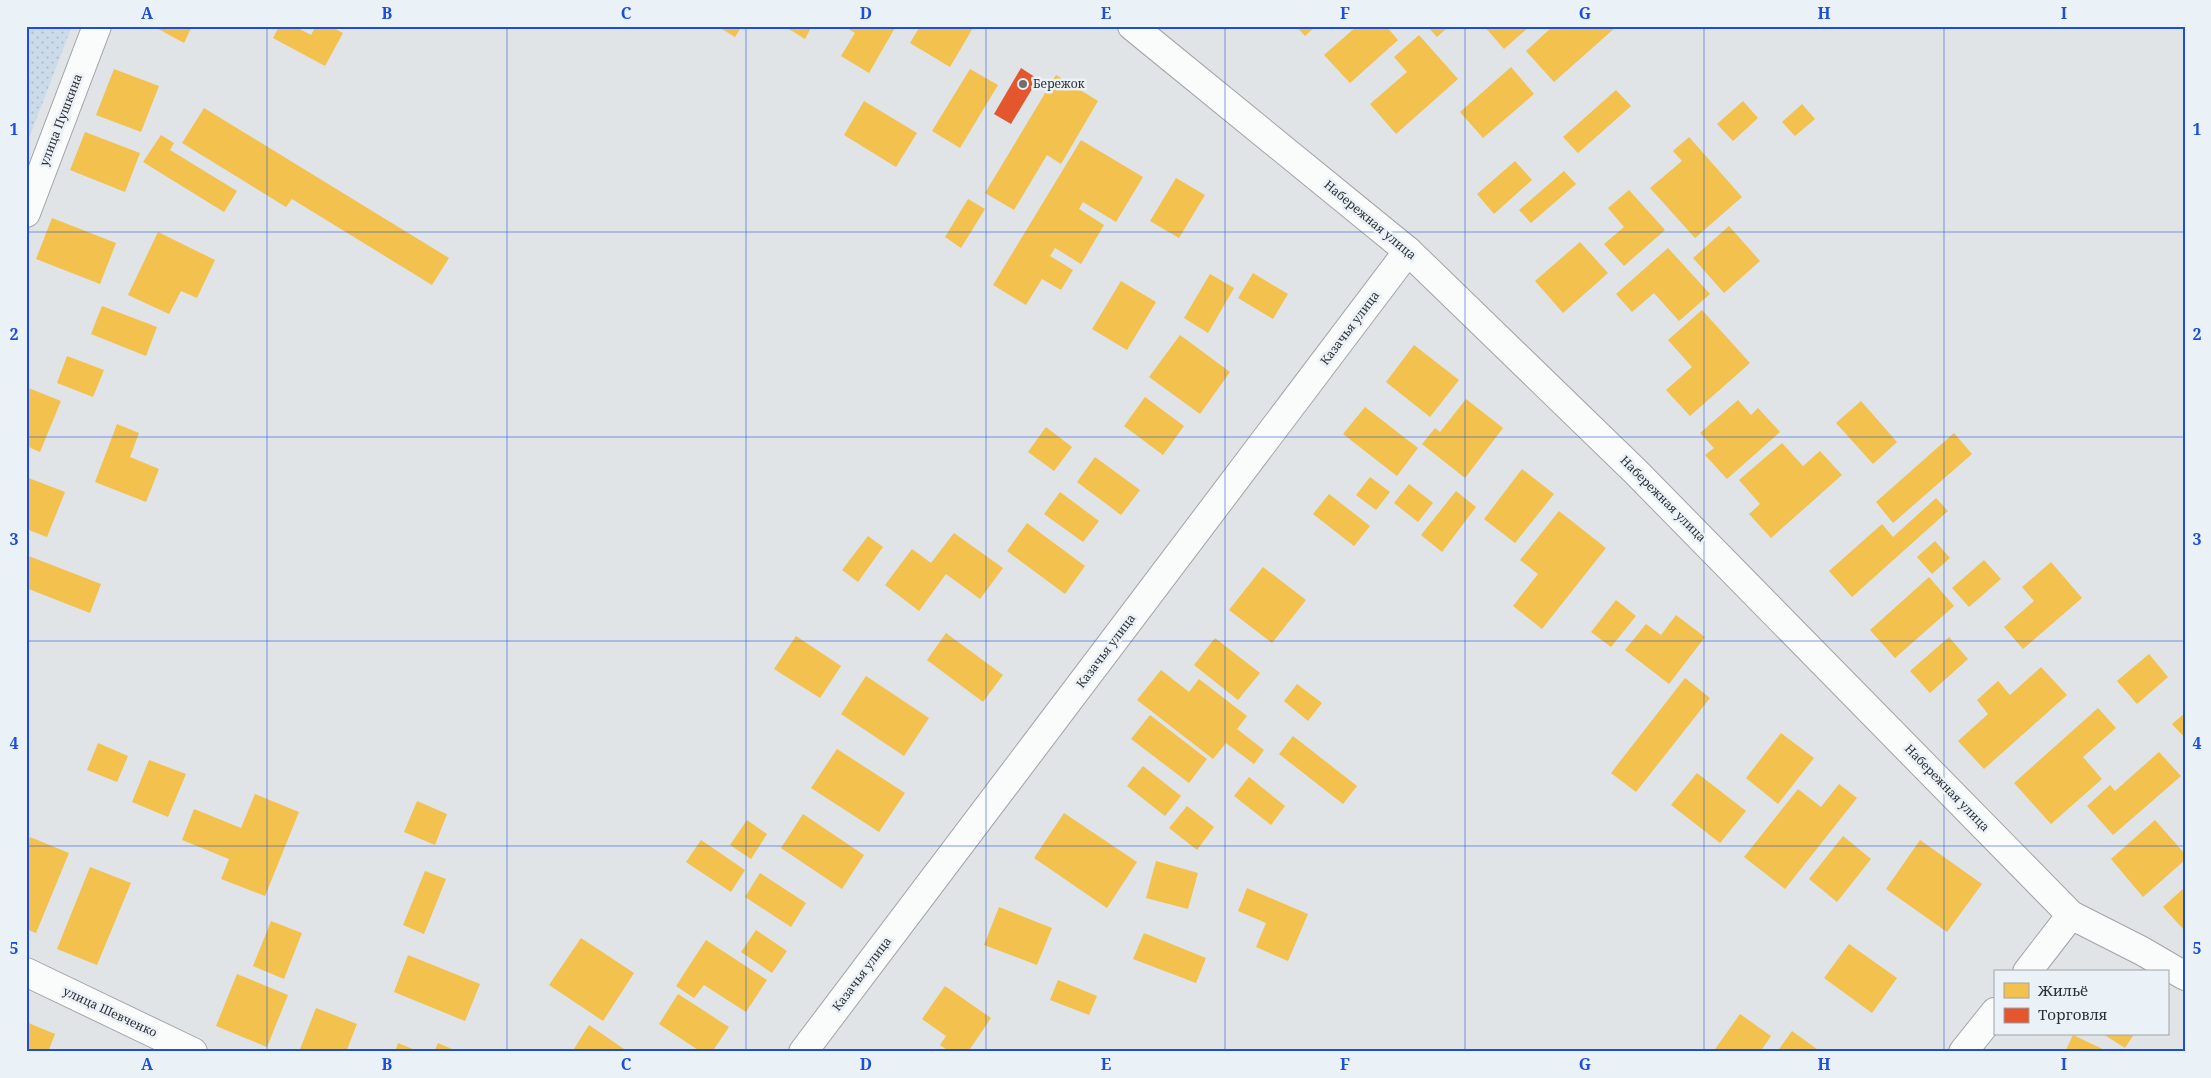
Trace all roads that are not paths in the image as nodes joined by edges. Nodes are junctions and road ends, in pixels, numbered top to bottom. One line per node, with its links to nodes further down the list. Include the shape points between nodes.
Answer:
1 (97, 26): 3 (street, улица Пушкина)
2 (1132, 26): 4 (street, Набережная улица)
3 (26, 213)
4 (1408, 251): 5 (street, Набережная улица, via 1636,472); 11 (street, Казачья улица)
5 (2071, 915): 6 (street); 8 (street, Набережная улица)
6 (2029, 970)
7 (26, 972): 10 (street, улица Шевченко)
8 (2185, 976)
9 (1994, 1013): 12 (street)
10 (194, 1052)
11 (803, 1052)
12 (1963, 1052)

